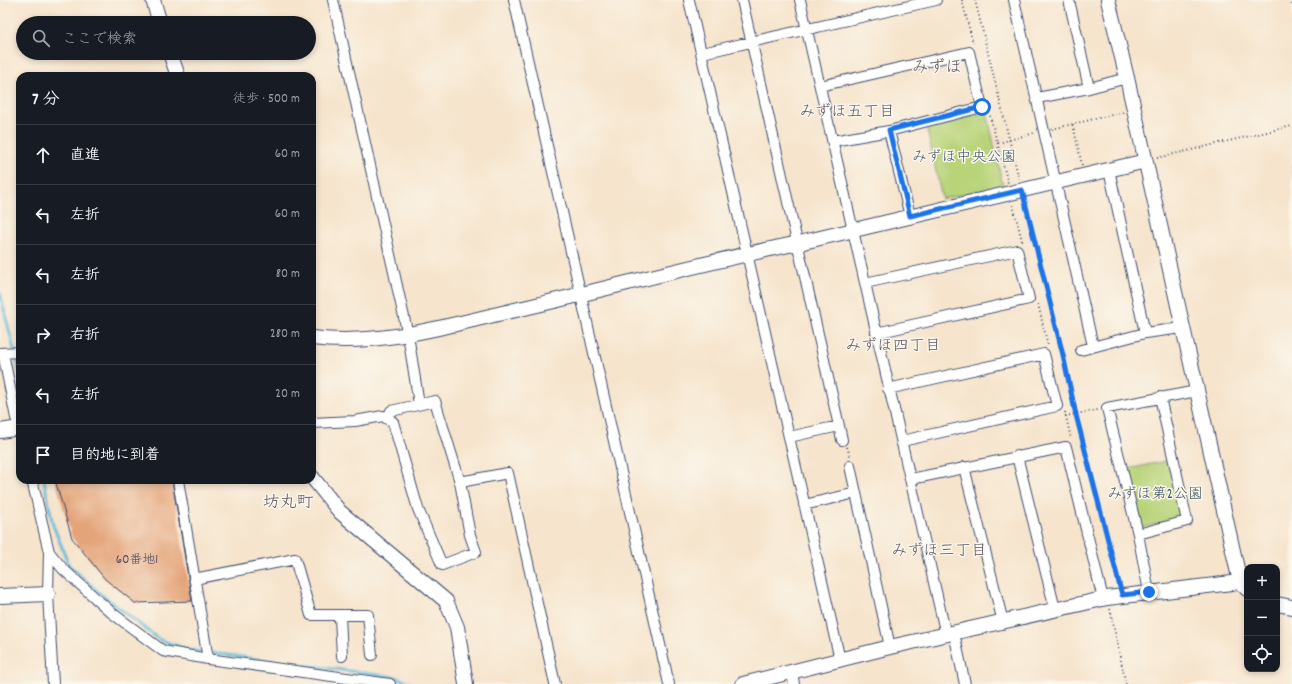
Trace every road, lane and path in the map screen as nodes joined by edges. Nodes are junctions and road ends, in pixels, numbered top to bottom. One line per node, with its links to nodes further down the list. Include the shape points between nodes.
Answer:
1 (153, 0): 14 (street)
2 (333, 0): 46 (street)
3 (514, 0): 42 (street)
4 (689, 0): 17 (street)
5 (742, 0): 16 (street)
6 (800, 0): 15 (street)
7 (936, 0): 15 (street)
8 (975, 0): 29 (path)
9 (1014, 0): 23 (street)
10 (1069, 0): 22 (street)
11 (1108, 0): 20 (street)
12 (1291, 0): 13 (path)
13 (1292, 6)
14 (158, 16)
15 (806, 29): 16 (street); 21 (street)
16 (752, 43): 17 (street); 39 (street)
17 (702, 53): 40 (street)
18 (172, 60): 19 (street)
19 (177, 72)
20 (1127, 78): 22 (street); 24 (street)
21 (820, 86): 27 (street, via 969,52 982,107); 30 (street)
22 (1089, 88): 23 (street)
23 (1037, 98): 28 (street)
24 (1135, 110): 25 (path); 32 (street)
25 (1072, 125): 28 (path); 34 (path)
26 (1292, 126): 32 (path)
27 (889, 130): 30 (street); 37 (street)
28 (1043, 130): 29 (path); 35 (street)
29 (1010, 139): 31 (path); 36 (path)
30 (833, 141): 38 (street)
31 (998, 143)
32 (1146, 161): 33 (street); 43 (street)
33 (1109, 170): 34 (street); 45 (street)
34 (1085, 175): 35 (street)
35 (1055, 182): 36 (street); 48 (street)
36 (1022, 190): 37 (street); 57 (path)
37 (910, 216): 38 (street)
38 (854, 229): 39 (street); 41 (street)
39 (799, 243): 40 (street); 62 (street)
40 (748, 253): 42 (street); 65 (street)
41 (865, 283): 44 (street); 44 (street, via 1017,250 1029,299)
42 (582, 295): 46 (street); 103 (street)
43 (1182, 328): 45 (street); 53 (street)
44 (876, 333): 52 (street)
45 (1145, 333): 48 (street)
46 (408, 335): 47 (street, via 372,340); 55 (street)
47 (316, 338)
48 (1093, 346): 49 (street)
49 (1081, 350)
50 (16, 352): 51 (street)
51 (3, 353): 59 (street)
52 (888, 389): 67 (street); 67 (street, via 1044,354 1057,406)
53 (1197, 391): 54 (street); 81 (street)
54 (1160, 397): 56 (street); 78 (street, via 1187,521)
55 (419, 404): 60 (street, via 391,412); 72 (street, via 435,400)
56 (1107, 408): 57 (path); 78 (street)
57 (1076, 415): 58 (path); 84 (path)
58 (1065, 416)
59 (16, 418)
60 (387, 419): 61 (street, via 383,416); 72 (street, via 392,422 418,509 442,565 476,552 470,535)
61 (316, 422)
62 (839, 426): 65 (street); 66 (street)
63 (16, 429): 64 (street)
64 (0, 431)
65 (789, 437): 77 (street)
66 (842, 440): 69 (path, via 847,444)
67 (902, 441): 71 (street)
68 (1017, 456): 70 (street); 86 (street, via 1066,446); 89 (street)
69 (850, 466): 76 (street)
70 (964, 467): 71 (street); 91 (street)
71 (911, 479): 92 (street)
72 (460, 482): 102 (street, via 508,473)
73 (316, 483): 101 (street, via 340,512 446,601 457,627)
74 (33, 484): 79 (street)
75 (179, 484): 80 (street)
76 (856, 493): 77 (street); 93 (street)
77 (804, 505): 97 (street)
78 (1138, 534): 82 (street)
79 (49, 552): 83 (street); 94 (street, via 63,569 112,613 163,652)
80 (194, 579): 90 (street, via 295,559 311,615); 94 (street)
81 (1244, 585): 82 (street)
82 (1149, 592): 84 (street)
83 (48, 594): 85 (street); 99 (street)
84 (1122, 595): 86 (street)
85 (0, 596)
86 (1105, 598): 89 (street); 106 (path)
87 (1280, 605): 88 (street)
88 (1292, 607)
89 (1055, 609): 91 (street)
90 (340, 616): 95 (street, via 368,615); 96 (street)
91 (1003, 622): 92 (street)
92 (950, 634): 93 (street); 105 (street)
93 (890, 647): 97 (street)
94 (207, 655): 100 (street)
95 (372, 655)
96 (342, 656)
97 (840, 660): 98 (street)
98 (793, 679): 104 (street)
99 (53, 684)
100 (390, 684)
101 (466, 684)
102 (555, 684)
103 (668, 684)
104 (743, 684)
105 (965, 684)
106 (1126, 684)

